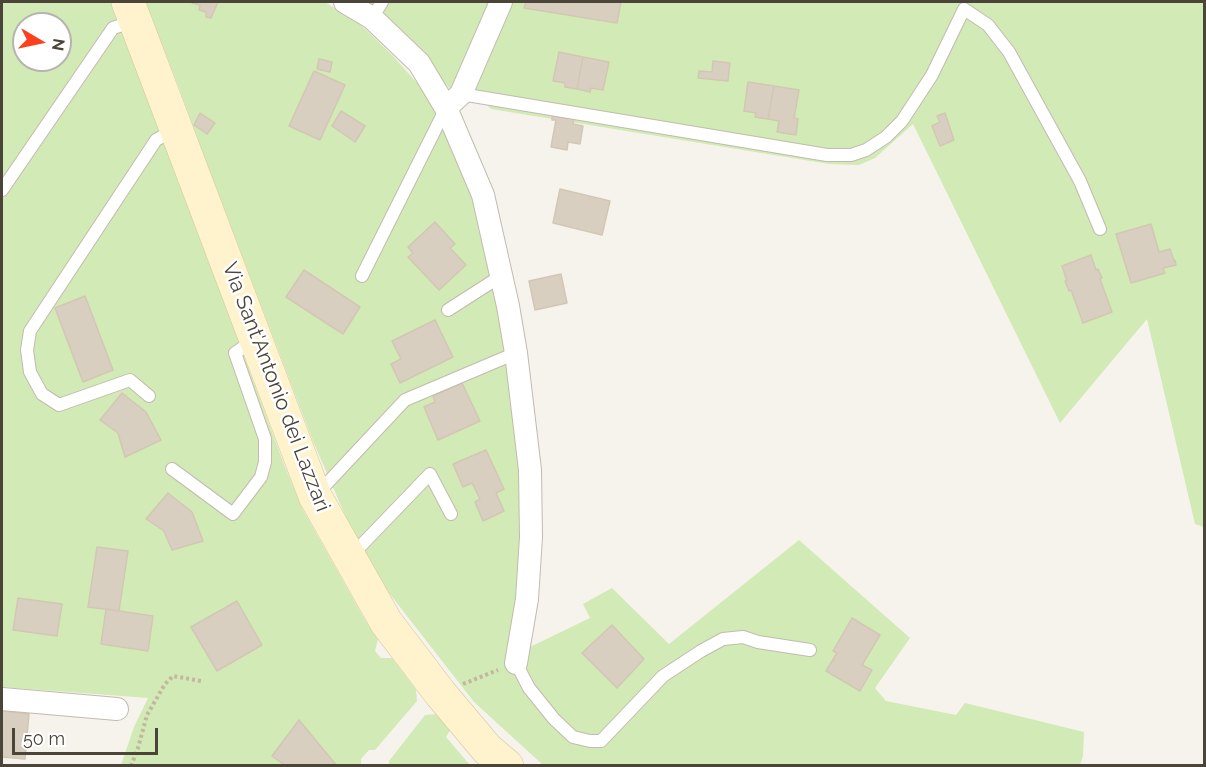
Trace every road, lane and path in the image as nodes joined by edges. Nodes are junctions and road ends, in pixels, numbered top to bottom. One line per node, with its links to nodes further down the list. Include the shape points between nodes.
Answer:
1 (345, 2): 3 (street)
2 (501, 2): 5 (street)
3 (377, 10): 5 (street)
4 (132, 11): 6 (street, Via Sant'Antonio dei Lazzari); 7 (lane, via 113,28)
5 (454, 101): 8 (lane, via 827,155 851,155 886,137 902,121 932,75 964,9 988,25 1009,52 1080,181); 9 (lane); 10 (street, via 483,195)
6 (177, 129): 12 (street, Via Sant'Antonio dei Lazzari); 14 (lane, via 156,140 30,331 27,350 30,372 42,394 59,405 130,380)
7 (2, 190)
8 (1100, 229)
9 (362, 276)
10 (501, 276): 11 (lane); 13 (street)
11 (448, 310)
12 (255, 339): 15 (lane, via 235,354 265,439 261,477 233,514); 16 (street, Via Sant'Antonio dei Lazzari)
13 (516, 353): 16 (lane, via 405,400); 20 (street, via 530,470 531,537 527,599)
14 (149, 396)
15 (172, 469)
16 (315, 496): 18 (street, Via Sant'Antonio dei Lazzari)
17 (451, 514): 18 (lane, via 430,474)
18 (349, 558): 22 (street, Via Sant'Antonio dei Lazzari, via 386,622)
19 (810, 650): 20 (lane, via 743,637 723,639 663,676 601,741 573,737 529,688)
20 (516, 663): 22 (path)
21 (201, 681): 26 (path, via 173,676 165,684 147,715)
22 (440, 693): 25 (street, Via Sant'Antonio dei Lazzari)
23 (2, 699): 24 (street)
24 (117, 709)
25 (492, 757)
26 (131, 765)

